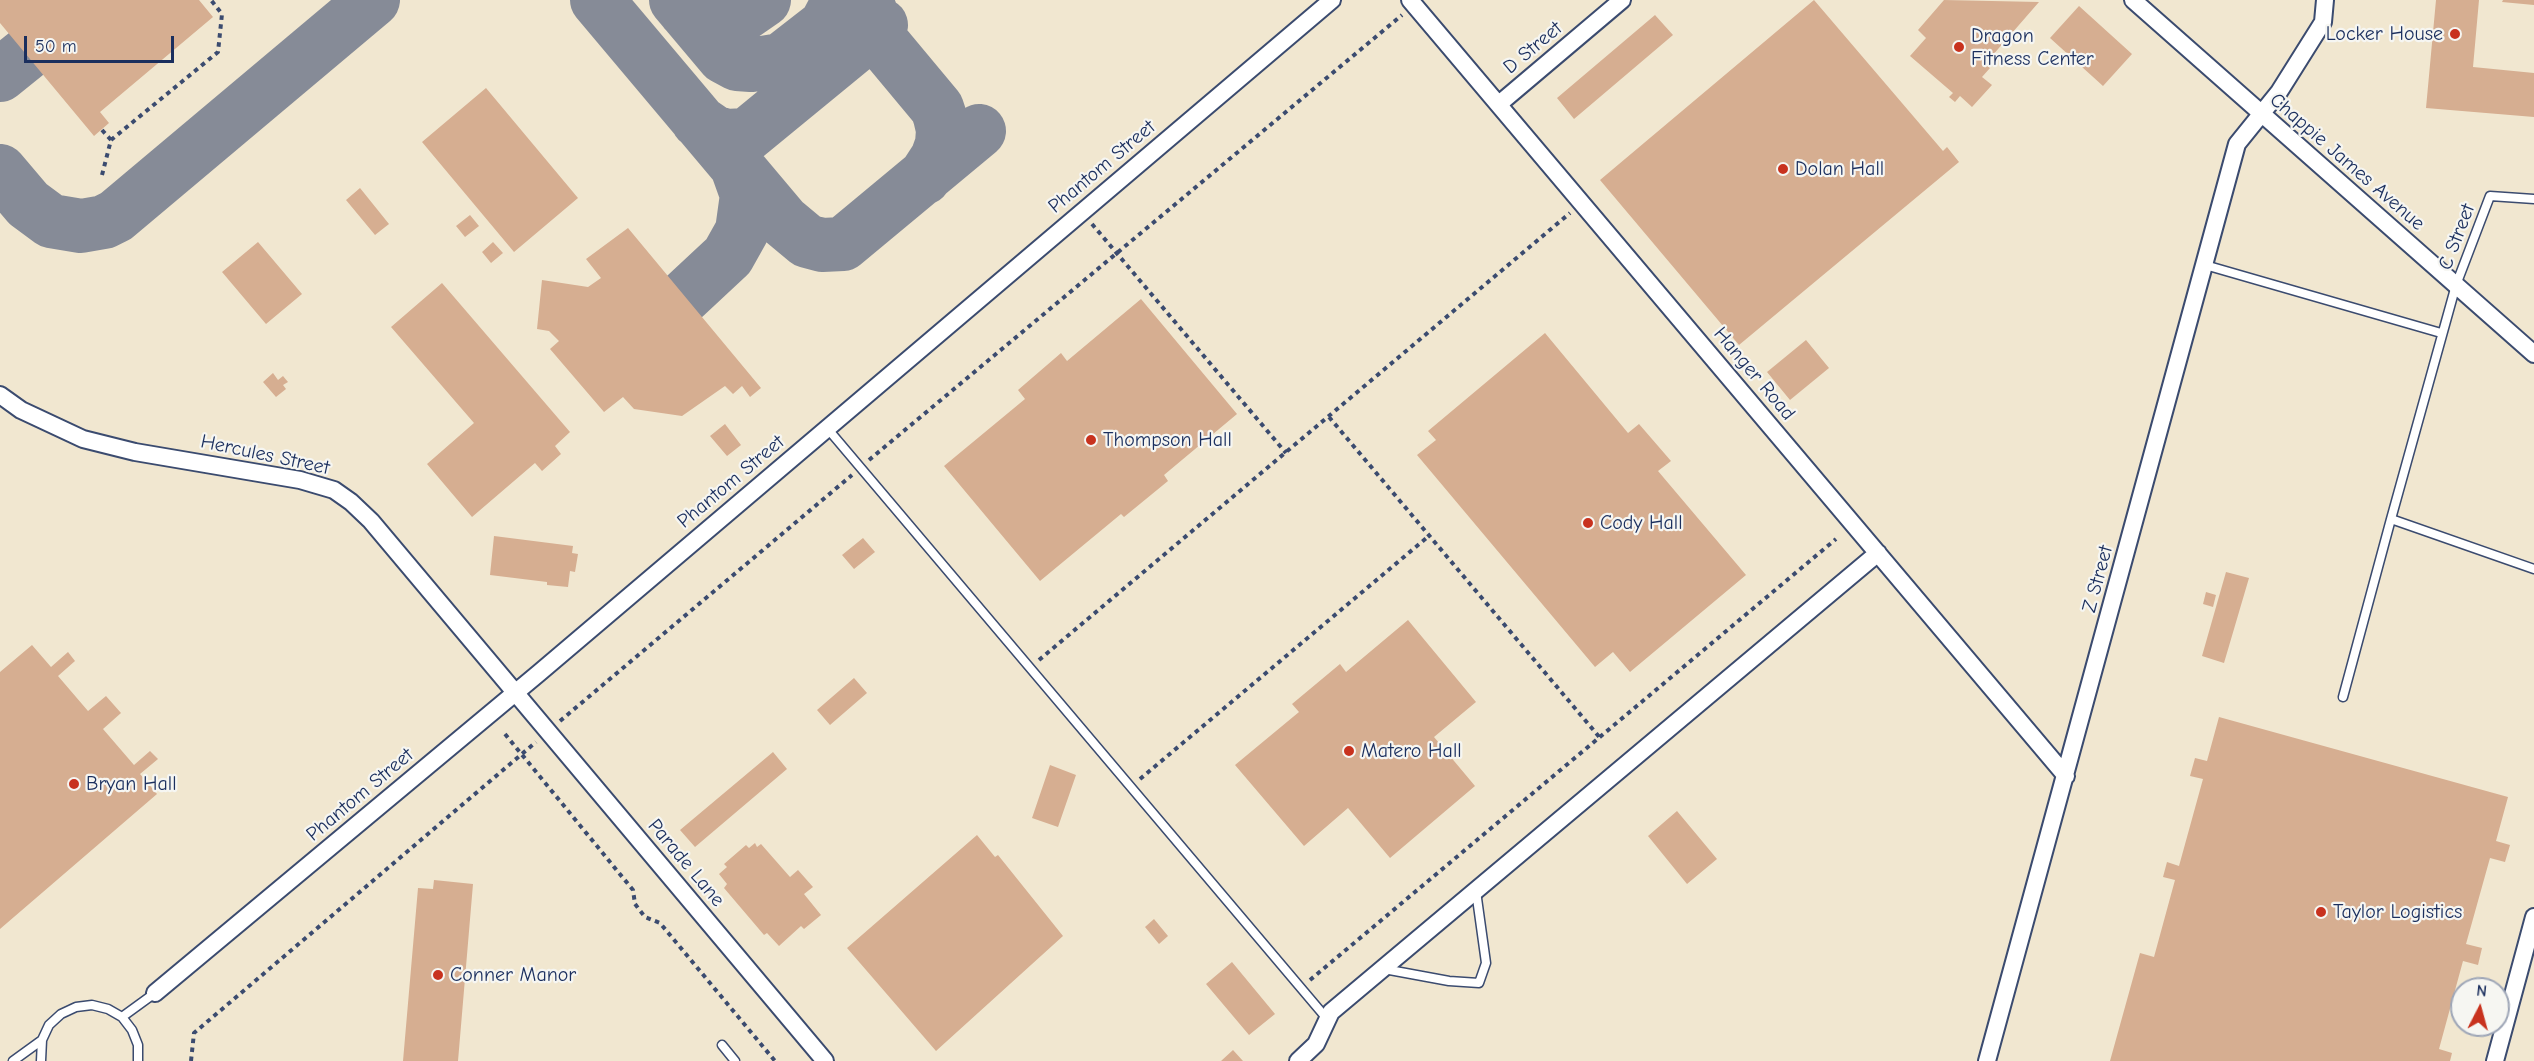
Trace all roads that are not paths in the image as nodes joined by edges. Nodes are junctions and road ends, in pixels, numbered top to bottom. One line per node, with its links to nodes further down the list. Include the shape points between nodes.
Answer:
1 (1332, 0): 14 (street, Phantom Street)
2 (1622, 0): 6 (street, D Street)
3 (2133, 0): 7 (street, Chappie James Avenue)
4 (2325, 0): 7 (street, Z Street, via 2323,22)
5 (1412, 2): 6 (street, Hanger Road)
6 (1499, 104): 16 (street, Hanger Road)
7 (2261, 115): 9 (street, Z Street, via 2237,144); 10 (street, Chappie James Avenue)
8 (2534, 199): 10 (lane, C Street, via 2490,196)
9 (2205, 265): 11 (lane); 20 (street, Z Street)
10 (2456, 285): 11 (lane, C Street); 12 (street, Chappie James Avenue)
11 (2441, 333): 15 (lane, C Street)
12 (2534, 354)
13 (0, 395): 18 (street, Hercules Street, via 21,410 83,439 135,452 300,480 334,490 371,521)
14 (827, 428): 18 (street, Phantom Street); 26 (lane)
15 (2391, 519): 17 (lane); 19 (lane, C Street)
16 (1878, 553): 20 (street, Hanger Road); 21 (street)
17 (2534, 569)
18 (515, 693): 24 (street, Phantom Street); 33 (street, Parade Lane)
19 (2343, 697)
20 (2066, 776): 35 (street, Z Street)
21 (1476, 891): 23 (street); 23 (lane, via 1486,963 1479,983)
22 (2534, 917): 36 (street)
23 (1384, 969): 26 (street, via 1331,1012)
24 (155, 993): 25 (lane)
25 (122, 1017): 27 (lane, via 92,1005 76,1006 49,1025); 31 (lane, via 135,1037)
26 (1328, 1020): 34 (street, via 1316,1044)
27 (42, 1040): 29 (lane); 30 (lane)
28 (722, 1046): 32 (lane)
29 (13, 1061)
30 (41, 1061)
31 (138, 1061)
32 (735, 1061)
33 (825, 1061)
34 (1298, 1061)
35 (1987, 1061)
36 (2494, 1061)

